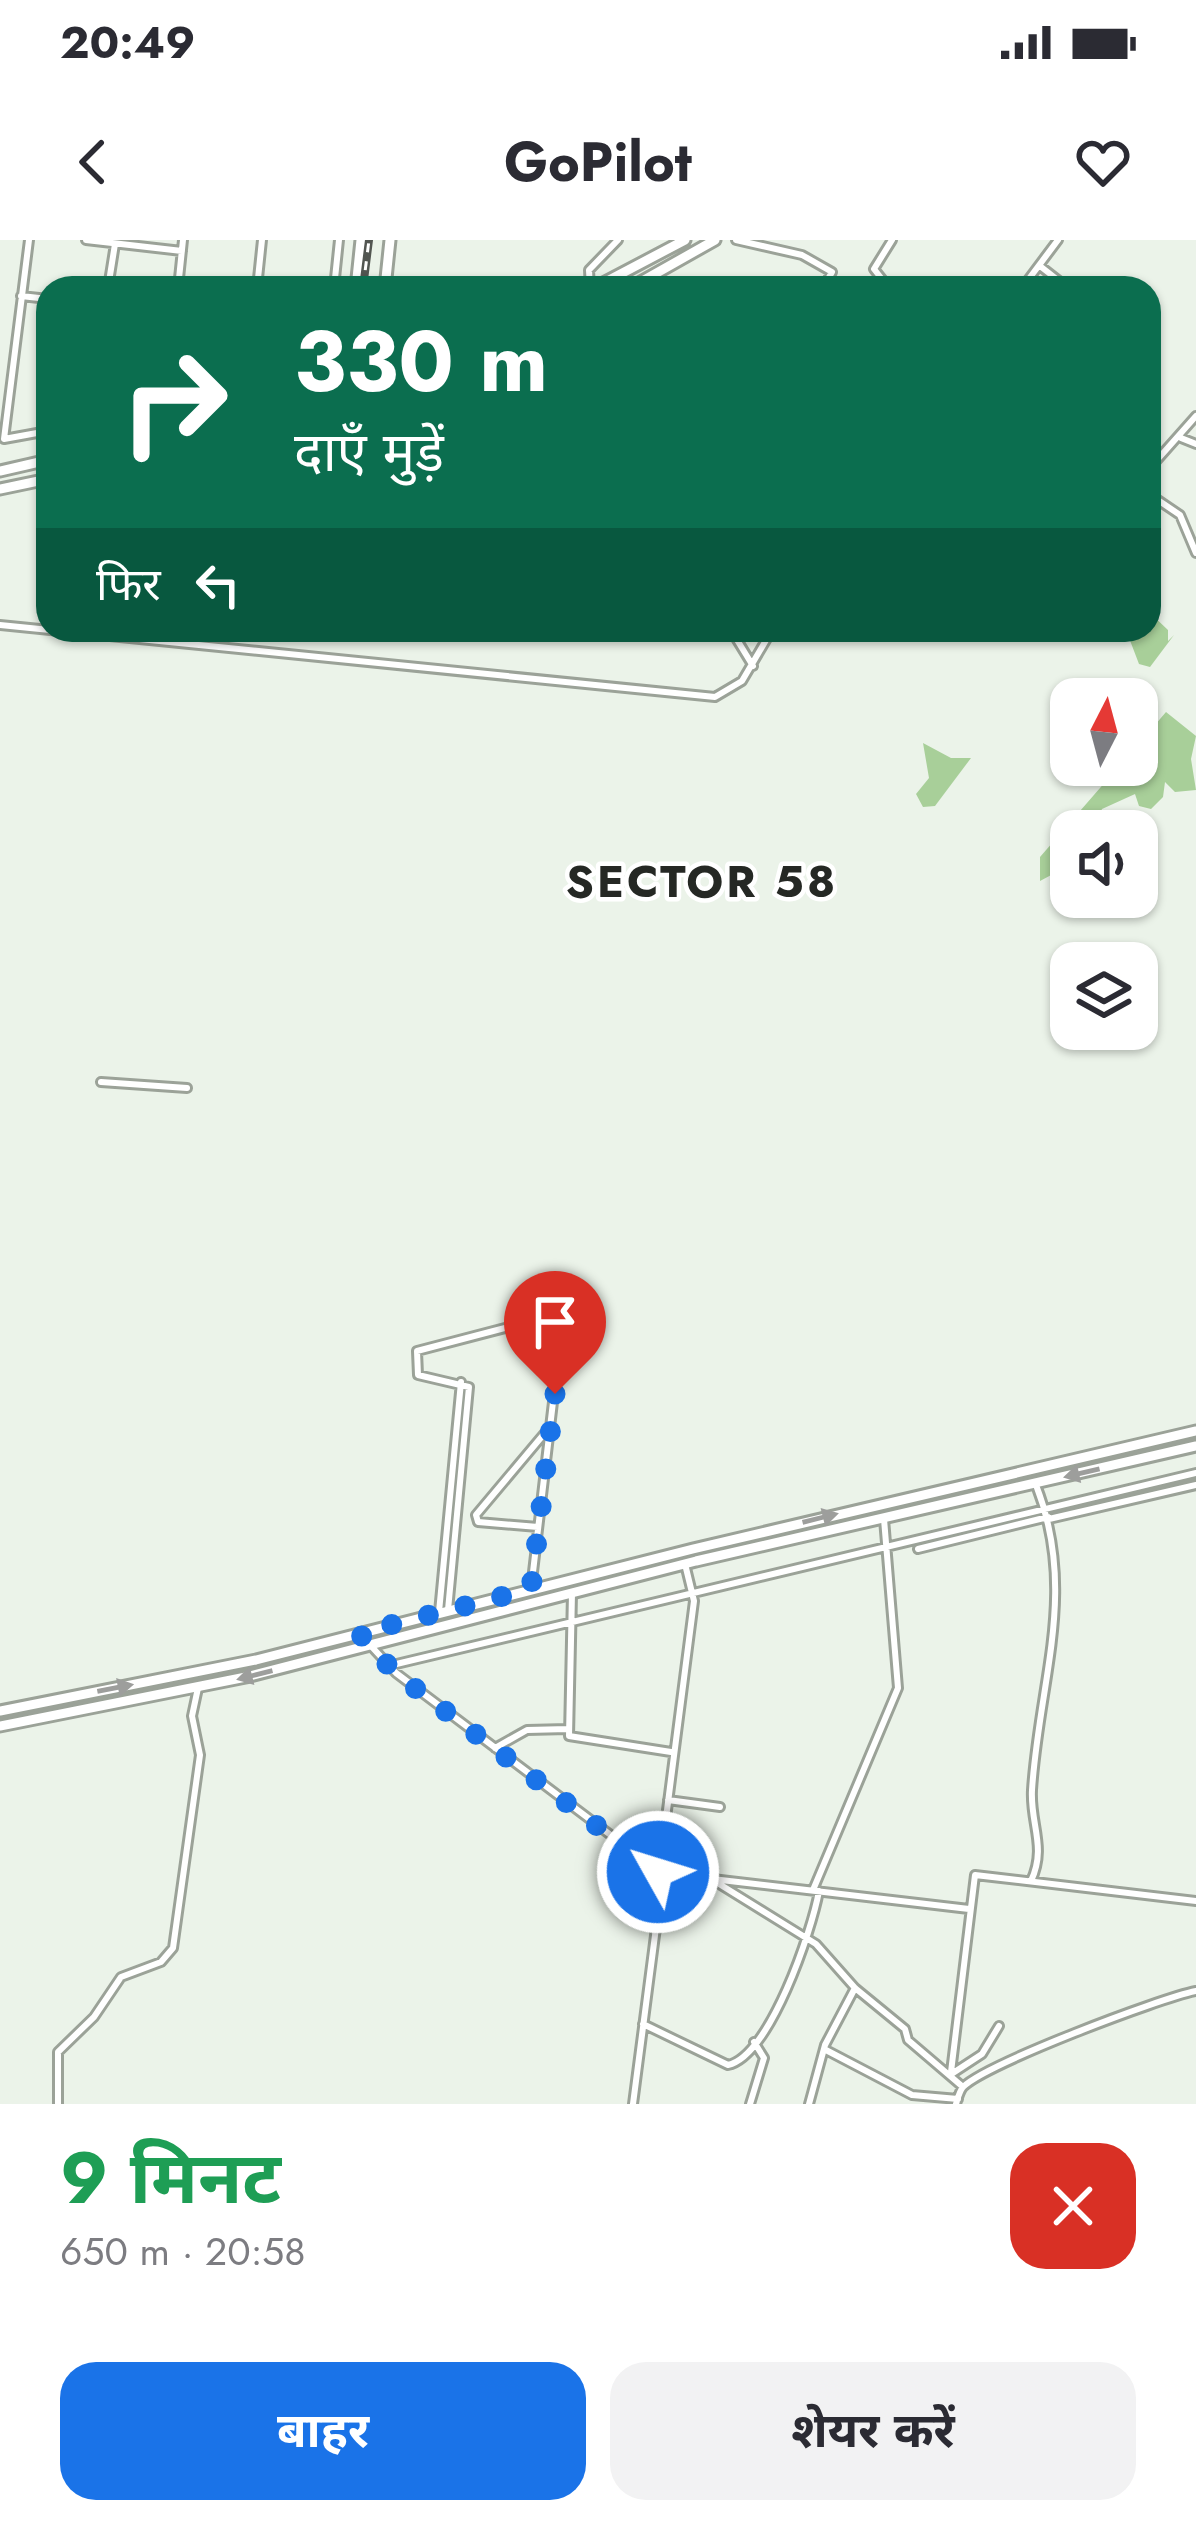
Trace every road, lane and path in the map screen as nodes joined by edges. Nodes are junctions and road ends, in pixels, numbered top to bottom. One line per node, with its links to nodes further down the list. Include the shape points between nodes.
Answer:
1 (29, 240): 30 (street)
2 (86, 240): 14 (street)
3 (183, 240): 15 (street)
4 (262, 240): 19 (street)
5 (339, 240): 20 (street)
6 (361, 240): 21 (street)
7 (390, 240): 22 (street)
8 (618, 240): 23 (street)
9 (685, 240): 24 (street)
10 (715, 240): 25 (street)
11 (736, 240): 26 (street, via 802,254)
12 (892, 240): 27 (street, via 874,269)
13 (1056, 240): 16 (street)
14 (115, 242): 15 (street); 17 (street)
15 (182, 251): 18 (street)
16 (1040, 266): 28 (street); 29 (street)
17 (110, 276)
18 (179, 276)
19 (258, 276)
20 (335, 276)
21 (357, 276)
22 (386, 276)
23 (591, 276)
24 (615, 276)
25 (651, 276)
26 (830, 276)
27 (880, 276)
28 (1028, 276)
29 (1053, 276)
30 (21, 296): 31 (street); 35 (street)
31 (36, 298)
32 (1196, 416): 34 (street)
33 (36, 433): 35 (street)
34 (1178, 437): 36 (street); 37 (street)
35 (2, 440)
36 (1196, 444)
37 (1161, 456)
38 (36, 463): 39 (street)
39 (0, 471)
40 (36, 482): 41 (street)
41 (0, 489)
42 (1161, 502): 43 (street, via 1180,515)
43 (1196, 553)
44 (0, 625): 45 (street)
45 (36, 629)
46 (169, 642): 49 (street, via 715,697 734,690)
47 (738, 642): 49 (street)
48 (766, 642): 49 (street)
49 (753, 666)
50 (101, 1082): 51 (street)
51 (187, 1088)
52 (550, 1428): 61 (street); 61 (street, via 476,1515 478,1522); 68 (street, via 554,1376 531,1323 419,1348 418,1375 470,1387)
53 (1196, 1431): 65 (street, one-way to 53)
54 (1196, 1446): 56 (street, one-way to 56)
55 (1196, 1473): 58 (street)
56 (1036, 1484): 58 (street); 60 (street)
57 (1196, 1486): 59 (street)
58 (1045, 1508): 59 (street); 62 (street)
59 (1048, 1518): 63 (street); 83 (street, via 1059,1573 1032,1792 1041,1855)
60 (884, 1520): 62 (street); 64 (street)
61 (538, 1527): 65 (street)
62 (889, 1543): 66 (street); 84 (street, via 898,1688)
63 (918, 1549)
64 (685, 1564): 66 (street); 67 (street)
65 (531, 1589): 68 (street)
66 (693, 1590): 69 (street); 78 (street)
67 (572, 1593): 69 (street); 71 (street)
68 (443, 1611): 70 (street)
69 (570, 1620): 72 (street); 76 (street)
70 (359, 1633): 71 (street); 74 (street, one-way to 70)
71 (364, 1645): 72 (street); 73 (street, one-way to 73)
72 (388, 1666): 77 (street)
73 (198, 1688): 75 (street); 97 (street, via 192,1716 200,1756 173,1948 161,1962 121,1977 60,2049)
74 (0, 1711)
75 (0, 1726)
76 (568, 1729): 77 (street, via 527,1730); 78 (street, via 578,1742)
77 (495, 1748): 81 (street)
78 (673, 1752): 79 (street)
79 (668, 1800): 80 (street); 81 (street)
80 (720, 1807)
81 (661, 1873): 82 (street); 90 (street)
82 (712, 1880): 84 (street); 87 (street)
83 (1031, 1881): 85 (street); 86 (street, via 975,1875)
84 (816, 1890): 86 (street); 87 (street)
85 (1196, 1901)
86 (969, 1909): 94 (street)
87 (810, 1940): 88 (street); 92 (street)
88 (855, 1988): 93 (street); 94 (street)
89 (1196, 1990): 95 (street)
90 (643, 2024): 92 (street, via 728,2065); 98 (street)
91 (999, 2026): 94 (street, via 982,2054)
92 (753, 2042): 99 (street, via 764,2055)
93 (824, 2049): 96 (street, via 915,2096); 100 (street)
94 (952, 2073): 95 (street)
95 (963, 2087): 96 (street)
96 (957, 2101)
97 (58, 2104)
98 (633, 2104)
99 (750, 2104)
100 (809, 2104)

